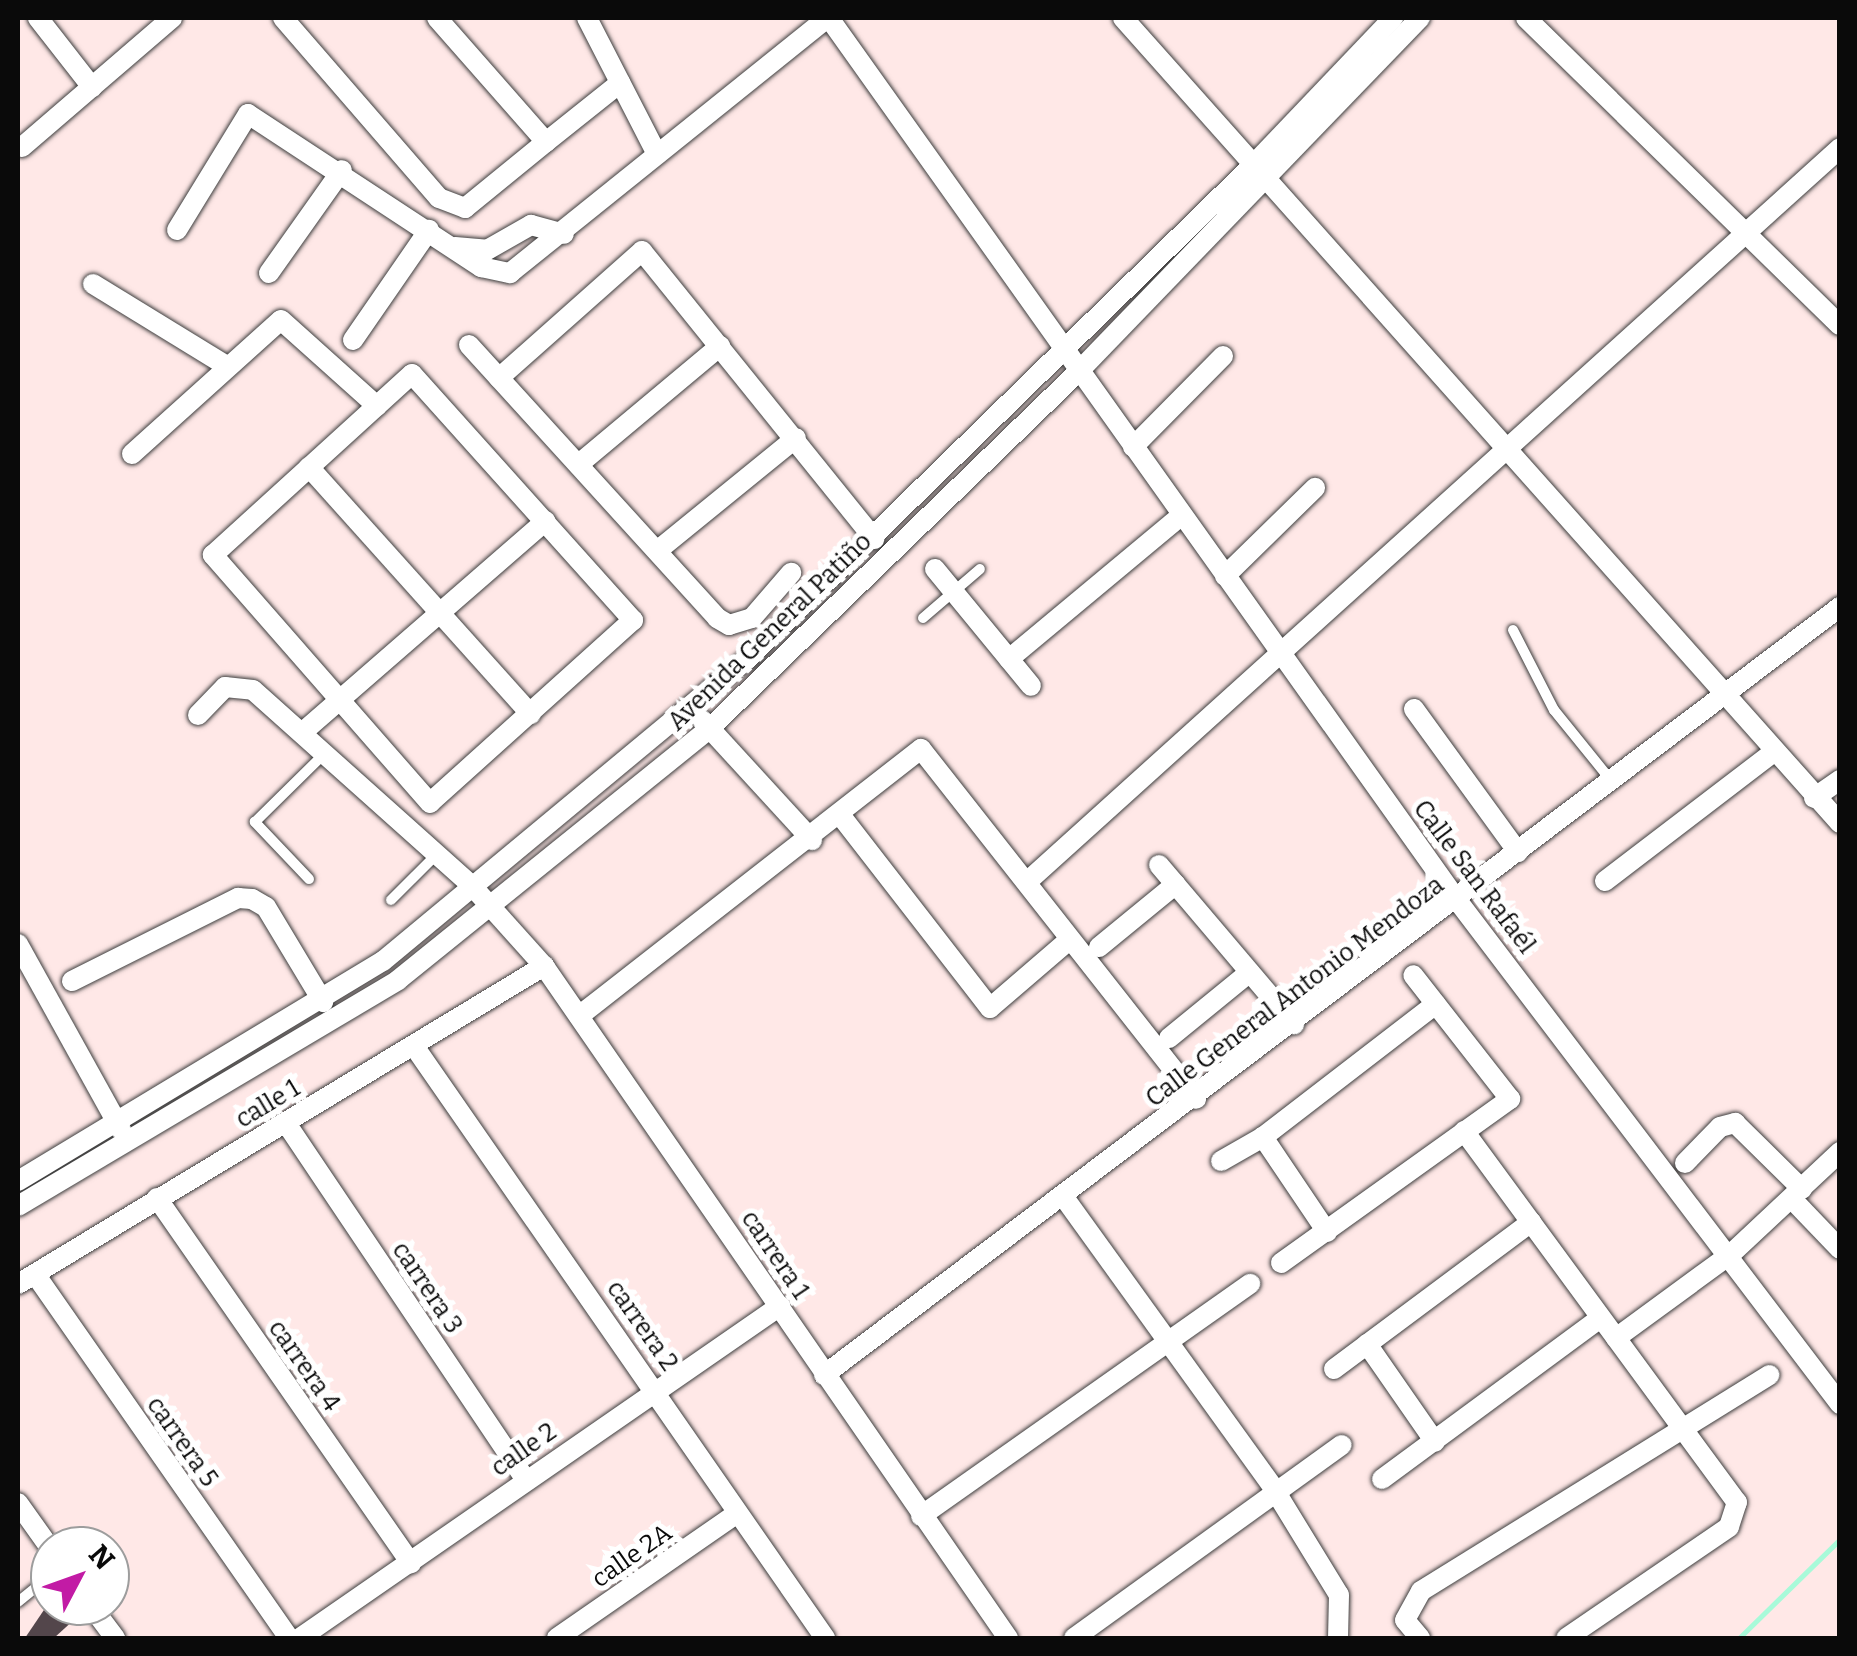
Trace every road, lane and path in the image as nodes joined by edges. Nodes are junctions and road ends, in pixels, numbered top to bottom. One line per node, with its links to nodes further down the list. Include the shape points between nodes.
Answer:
1 (38, 18): 12 (street)
2 (172, 18): 12 (street)
3 (284, 18): 13 (street, via 452,206 480,201)
4 (437, 18): 13 (street)
5 (586, 18): 11 (street)
6 (828, 18): 16 (street); 30 (street, Calle San Rafaél)
7 (1123, 18): 17 (street)
8 (1393, 18): 17 (street, Avenida General Patiño)
9 (1420, 18): 17 (street, Avenida General Patiño)
10 (1526, 18): 22 (street)
11 (620, 83): 13 (street); 16 (street)
12 (92, 87): 14 (street)
13 (546, 142)
14 (22, 147)
15 (1840, 148): 22 (street)
16 (657, 154): 21 (street)
17 (1262, 169): 30 (street, Avenida General Patiño); 33 (street, Avenida General Patiño); 38 (street)
18 (342, 170): 19 (street, via 248,114); 20 (street); 24 (street)
19 (176, 230)
20 (429, 230): 23 (street); 27 (street)
21 (564, 234): 23 (street, via 531,226 487,250); 23 (street, via 510,273 481,267)
22 (1746, 234): 26 (street); 38 (street)
23 (454, 247)
24 (269, 273)
25 (93, 284): 32 (street)
26 (1840, 325)
27 (353, 340)
28 (469, 346): 34 (street)
29 (720, 346): 34 (street, via 642,251); 36 (street); 40 (street)
30 (1065, 352): 33 (street, Calle San Rafaél); 45 (street, Avenida General Patiño)
31 (1224, 356): 37 (street)
32 (225, 365): 35 (street, via 281,320); 39 (street)
33 (1080, 372): 37 (street, Calle San Rafaél); 65 (street, Avenida General Patiño)
34 (499, 378): 40 (street)
35 (377, 406): 41 (street); 44 (street, via 412,374)
36 (796, 438): 45 (street); 46 (street)
37 (1133, 447): 43 (street, Calle San Rafaél)
38 (1508, 447): 56 (street); 59 (street)
39 (132, 454)
40 (578, 464): 46 (street)
41 (309, 467): 53 (street); 60 (street, via 213,555)
42 (1315, 488): 50 (street)
43 (1182, 515): 50 (street, Calle San Rafaél); 57 (street)
44 (546, 520): 53 (street); 63 (street, via 633,620)
45 (874, 539): 61 (street, Avenida General Patiño)
46 (657, 551): 49 (street, via 729,625 752,618)
47 (935, 569): 51 (street)
48 (980, 570): 51 (lane)
49 (791, 573)
50 (1225, 576): 56 (street, Calle San Rafaél)
51 (953, 592): 54 (lane); 57 (street)
52 (1840, 607): 59 (street, Calle General Antonio Mendoza)
53 (444, 612): 60 (street); 63 (street)
54 (923, 618)
55 (1513, 630): 69 (lane, via 1554,710)
56 (1278, 649): 80 (street); 84 (street, Calle San Rafaél)
57 (1009, 659): 58 (street)
58 (1030, 686)
59 (1723, 692): 68 (street); 69 (street, Calle General Antonio Mendoza)
60 (338, 706): 63 (street, via 430,803); 66 (street)
61 (689, 706): 65 (street); 82 (street, Avenida General Patiño)
62 (1414, 710): 75 (street)
63 (531, 714)
64 (198, 716): 66 (street, carrera 1, via 225,687 243,685)
65 (710, 728): 74 (street); 85 (street, Avenida General Patiño)
66 (304, 731): 67 (street, carrera 1)
67 (326, 752): 76 (street, carrera 1); 78 (lane, via 256,822)
68 (1774, 752): 71 (street); 79 (street)
69 (1609, 778): 75 (street, Calle General Antonio Mendoza)
70 (1840, 780): 71 (street)
71 (1814, 798): 73 (street)
72 (840, 816): 74 (street); 80 (street, via 921,748); 86 (street, via 990,1008)
73 (1840, 823)
74 (812, 840): 95 (street)
75 (1518, 852): 84 (street, Calle General Antonio Mendoza)
76 (437, 854): 82 (street, carrera 1); 83 (lane)
77 (1159, 865): 81 (street)
78 (309, 879)
79 (1605, 881)
80 (1028, 882): 86 (street)
81 (1176, 884): 88 (street); 90 (street)
82 (472, 887): 85 (street, carrera 1); 93 (street, Avenida General Patiño)
83 (390, 900)
84 (1458, 900): 96 (street, Calle General Antonio Mendoza); 116 (street, Calle San Rafaél)
85 (490, 908): 89 (street, carrera 1); 104 (street, Avenida General Patiño, via 341,1018)
86 (1069, 940): 99 (street)
87 (18, 944): 100 (street)
88 (1099, 947)
89 (544, 966): 95 (street, carrera 1); 98 (street, calle 1)
90 (1250, 972): 96 (street); 97 (street)
91 (1413, 974): 94 (street)
92 (72, 981): 93 (street, via 238,898 252,898 266,907)
93 (323, 1002): 100 (street, Avenida General Patiño)
94 (1436, 1004): 102 (street, via 1510,1098); 103 (street)
95 (579, 1016): 120 (street, carrera 1)
96 (1294, 1024): 99 (street, Calle General Antonio Mendoza)
97 (1169, 1038)
98 (414, 1046): 101 (street, calle 1); 128 (street, carrera 2)
99 (1196, 1099): 110 (street, Calle General Antonio Mendoza)
100 (116, 1120): 104 (street); 108 (street, Avenida General Patiño)
101 (286, 1123): 111 (street, calle 1); 134 (street, carrera 3)
102 (1464, 1131): 113 (street); 114 (street)
103 (1263, 1137): 106 (street); 114 (street)
104 (126, 1141): 112 (street, Avenida General Patiño)
105 (1840, 1152): 109 (street)
106 (1221, 1161)
107 (1685, 1163): 109 (street, via 1720,1127 1735,1123)
108 (18, 1181)
109 (1797, 1194): 115 (street); 116 (street)
110 (1063, 1196): 122 (street); 126 (street, Calle General Antonio Mendoza)
111 (156, 1198): 118 (street, calle 1); 140 (street, carrera 4)
112 (18, 1206)
113 (1530, 1222): 121 (street); 124 (street)
114 (1327, 1232): 117 (street)
115 (1840, 1249)
116 (1732, 1253): 123 (street); 129 (street, Calle San Rafaél)
117 (1281, 1262)
118 (26, 1279): 142 (street, carrera 5)
119 (1250, 1284): 122 (street)
120 (780, 1306): 126 (street, carrera 1); 128 (street, calle 2)
121 (1600, 1318): 123 (street); 131 (street)
122 (1168, 1336): 135 (street); 138 (street)
123 (1616, 1338): 130 (street)
124 (1367, 1344): 125 (street); 131 (street)
125 (1334, 1369)
126 (824, 1374): 138 (street, carrera 1)
127 (1769, 1375): 130 (street)
128 (656, 1388): 134 (street, calle 2); 137 (street, carrera 2)
129 (1840, 1404)
130 (1681, 1428): 148 (street, via 1421,1591 1405,1620); 149 (street, via 1738,1514 1729,1527)
131 (1435, 1442): 133 (street)
132 (1342, 1445): 135 (street)
133 (1382, 1479)
134 (526, 1480): 140 (street, calle 2)
135 (1274, 1490): 146 (street); 147 (street, via 1339,1595)
136 (18, 1502): 139 (street)
137 (736, 1514): 141 (street, carrera 2); 144 (street, calle 2A)
138 (922, 1516): 145 (street, carrera 1)
139 (35, 1526)
140 (412, 1563): 143 (street, calle 2)
141 (819, 1637)
142 (289, 1638)
143 (300, 1638)
144 (557, 1638)
145 (1008, 1638)
146 (1074, 1638)
147 (1338, 1638)
148 (1420, 1638)
149 (1566, 1638)

